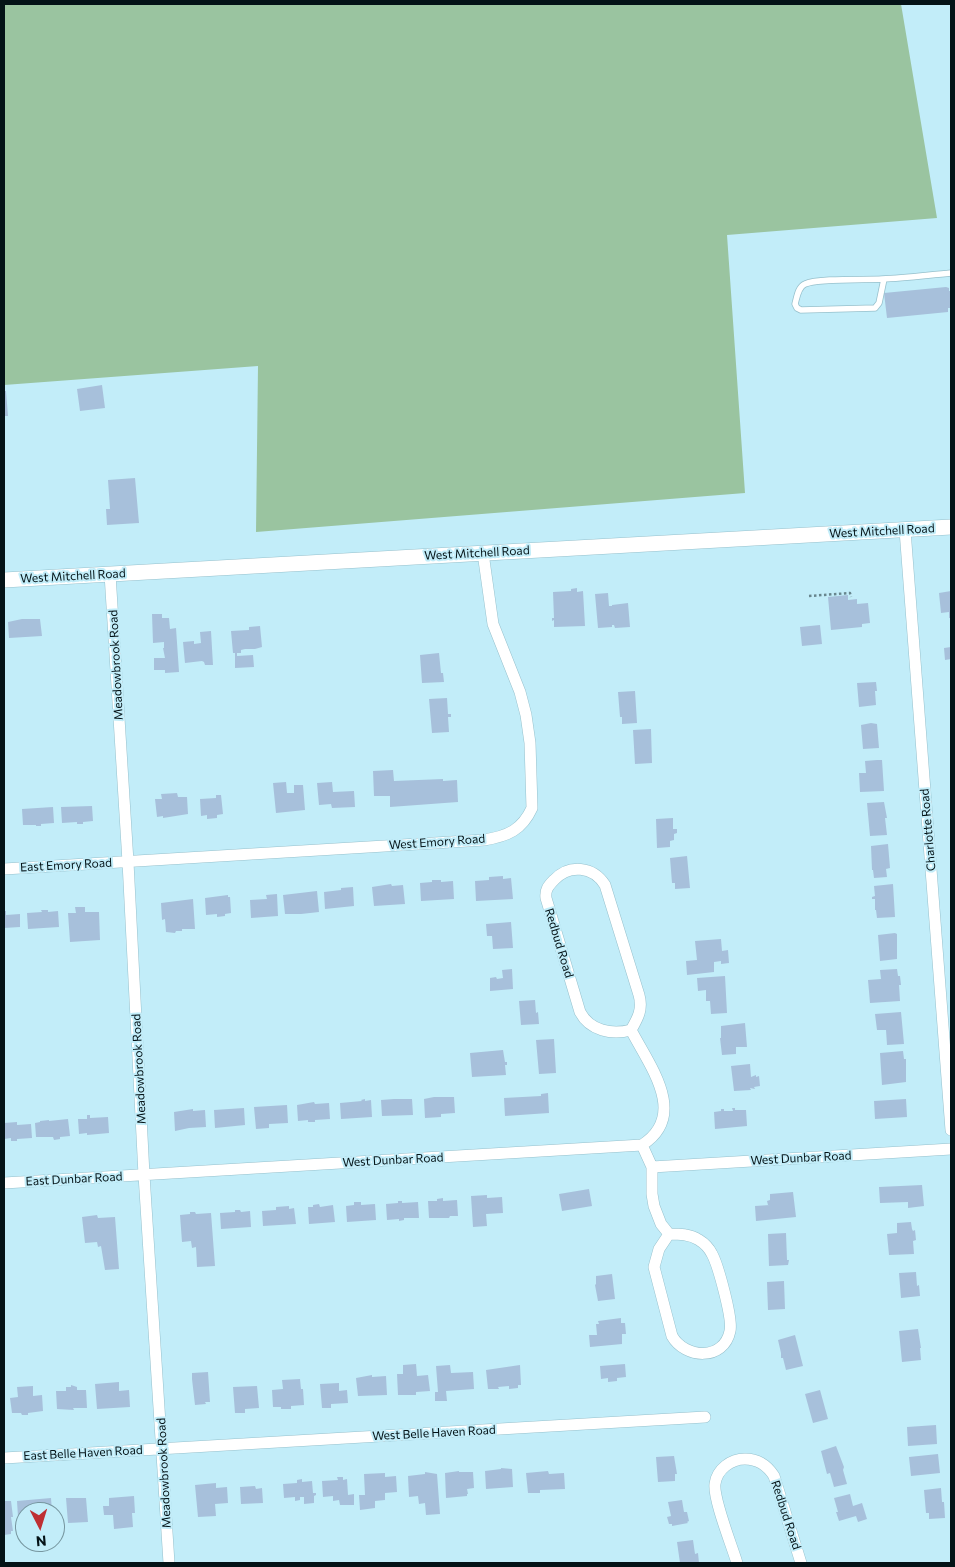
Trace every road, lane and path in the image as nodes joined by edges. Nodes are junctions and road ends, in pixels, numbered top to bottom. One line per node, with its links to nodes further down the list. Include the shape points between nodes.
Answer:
1 (951, 273): 2 (lane)
2 (884, 279): 2 (lane, via 808,283 800,288 795,304 801,310 875,308)
3 (951, 518): 5 (main road)
4 (951, 527): 5 (main road, West Mitchell Road)
5 (928, 529): 6 (main road, West Mitchell Road); 7 (main road)
6 (904, 530): 8 (main road, West Mitchell Road); 16 (street, Charlotte Road)
7 (951, 534)
8 (483, 553): 9 (main road, West Mitchell Road); 13 (street, West Emory Road, via 493,624 520,692 528,724 532,808 518,828 484,840)
9 (110, 574): 10 (main road, West Mitchell Road); 13 (street, Meadowbrook Road)
10 (4, 580)
11 (809, 596): 12 (path, via 850,593)
12 (851, 597)
13 (128, 862): 14 (street, East Emory Road); 20 (street, Meadowbrook Road)
14 (4, 869)
15 (631, 1030): 15 (street, Redbud Road, via 640,1012 641,1001 605,885 594,873 570,869 550,884 546,898 580,1012 589,1024 604,1031); 17 (street, via 658,1078 664,1100 660,1128)
16 (951, 1130)
17 (642, 1144): 19 (street); 20 (street, West Dunbar Road)
18 (951, 1149): 19 (street, West Dunbar Road)
19 (652, 1167): 22 (street, via 654,1206)
20 (144, 1175): 21 (street, East Dunbar Road); 24 (street, Meadowbrook Road)
21 (4, 1183)
22 (669, 1234): 22 (street, via 658,1249 654,1267 672,1336 675,1343 690,1353 712,1352 727,1341 731,1330 715,1261 699,1240)
23 (705, 1417): 24 (street, West Belle Haven Road)
24 (163, 1448): 25 (street, East Belle Haven Road); 26 (street, Meadowbrook Road)
25 (4, 1458)
26 (169, 1563)
27 (738, 1563): 28 (street, Redbud Road, via 717,1500 715,1484 719,1473 728,1464 748,1459 766,1466 774,1476)
28 (801, 1563)

